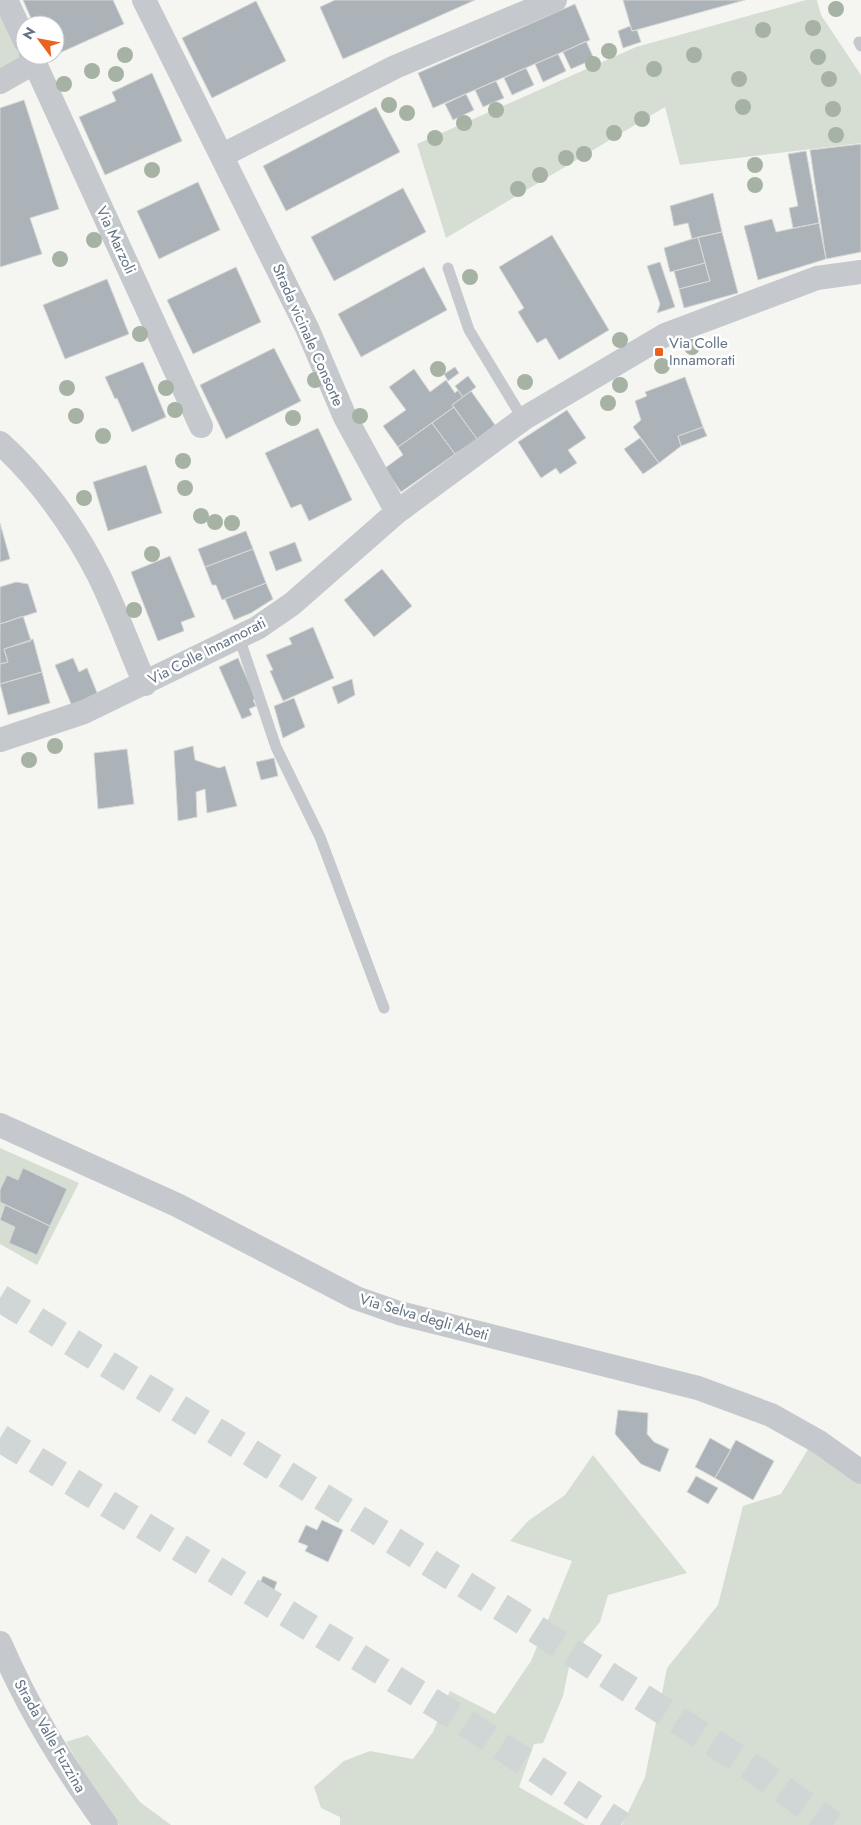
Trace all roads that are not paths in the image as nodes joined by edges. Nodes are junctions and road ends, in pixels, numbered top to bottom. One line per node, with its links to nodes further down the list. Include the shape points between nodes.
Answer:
1 (6, 0): 4 (street, Via Marzoli)
2 (144, 0): 8 (street, Strada vicinale Consorte)
3 (555, 0): 8 (street, via 395,67)
4 (15, 20)
5 (18, 65): 7 (street)
6 (36, 65): 12 (street, Via Marzoli)
7 (0, 82)
8 (223, 155): 14 (street, Strada vicinale Consorte, via 307,328 345,417)
9 (448, 268): 11 (lane, via 469,330)
10 (861, 272): 11 (street, Via Colle Innamorati, via 817,278 665,334)
11 (523, 419): 14 (street, Via Colle Innamorati)
12 (201, 426)
13 (3, 448): 16 (street, via 18,459 72,529 98,574)
14 (397, 512): 15 (street, Via Colle Innamorati, via 292,604)
15 (238, 637): 16 (street, Via Colle Innamorati); 19 (lane, via 276,747 320,837)
16 (145, 684): 17 (street, Via Colle Innamorati, via 84,712)
17 (10, 737): 18 (street)
18 (0, 756)
19 (384, 1008)
20 (0, 1126): 21 (street, Via Selva degli Abeti, via 177,1205 356,1298 399,1313 698,1388 771,1415 819,1442)
21 (861, 1472)
22 (0, 1643): 23 (street, Strada Valle Fuzzina, via 22,1694 65,1769)
23 (106, 1825)

